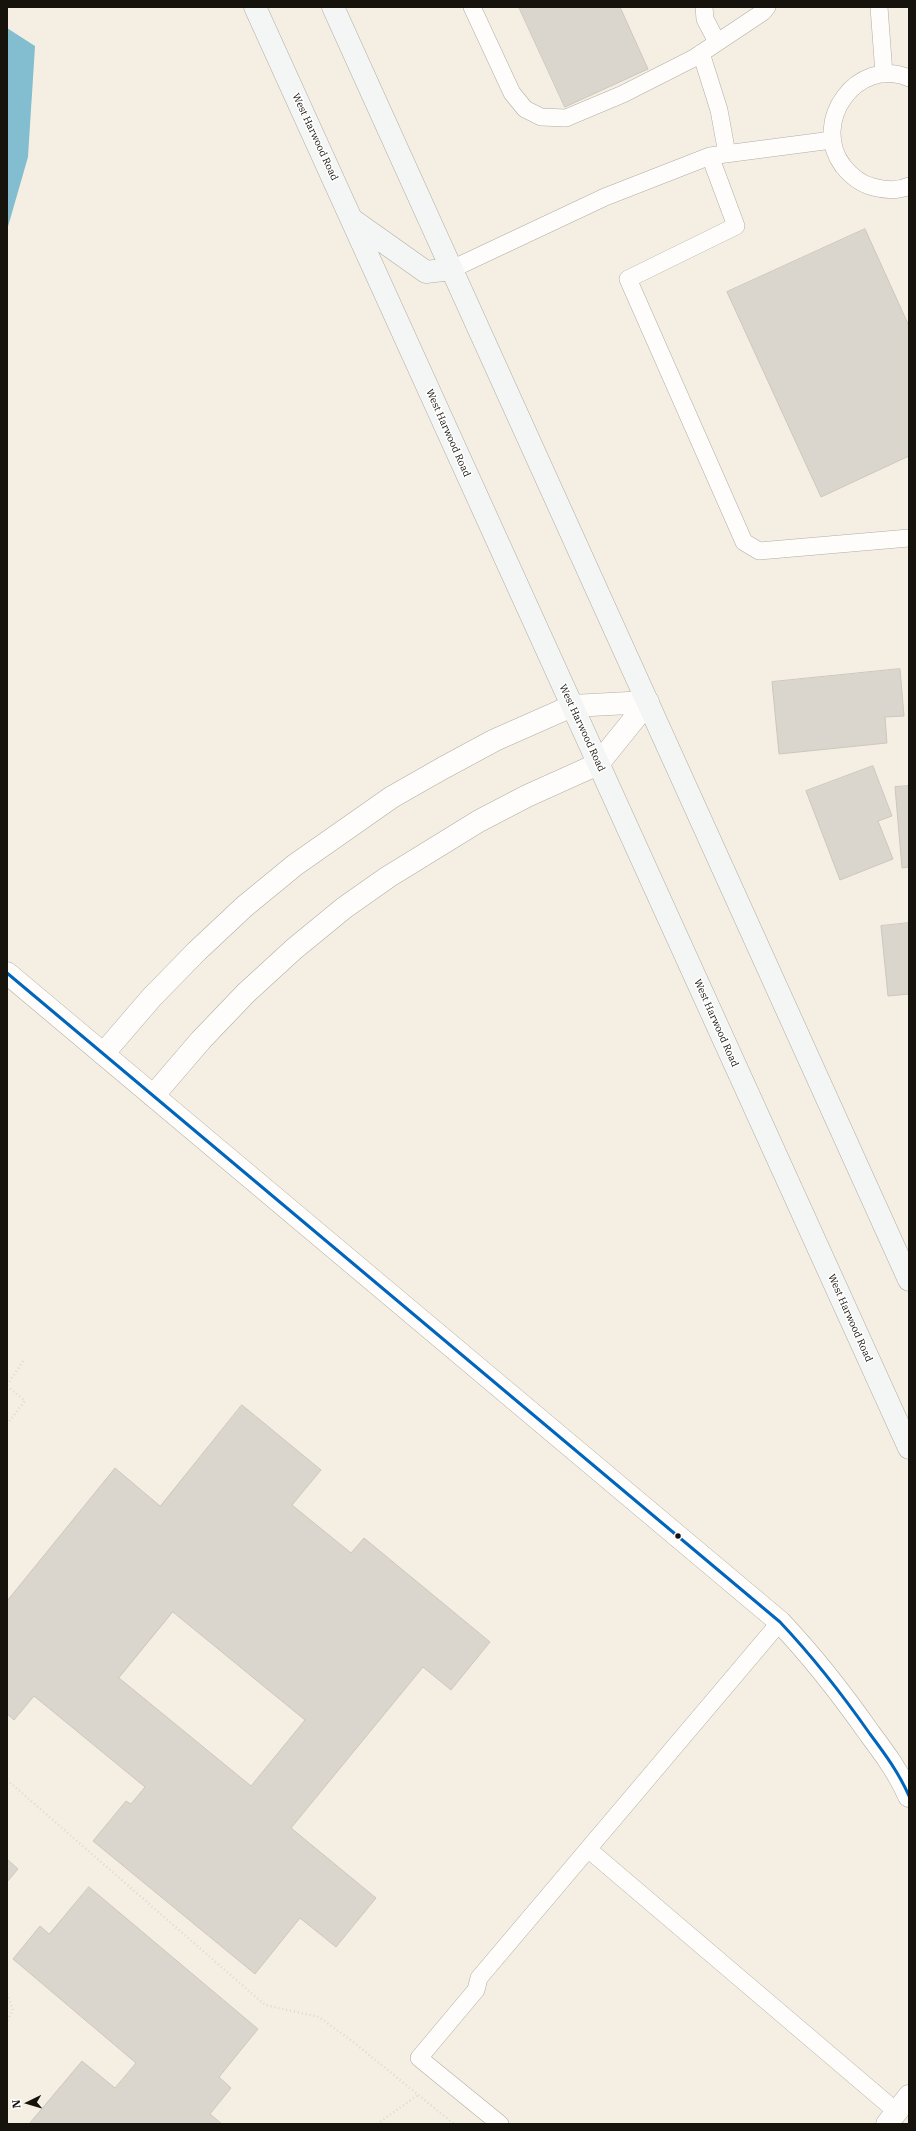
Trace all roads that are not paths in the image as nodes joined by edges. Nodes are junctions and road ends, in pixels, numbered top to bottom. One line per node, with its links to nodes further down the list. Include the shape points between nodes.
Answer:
1 (255, 7): 15 (main road, West Harwood Road)
2 (333, 7): 16 (main road)
3 (472, 7): 8 (lane, via 512,93 525,109 541,117 566,118 592,108)
4 (704, 7): 7 (lane, via 705,19)
5 (767, 7): 7 (lane)
6 (879, 7): 9 (lane)
7 (718, 42): 8 (lane)
8 (701, 53): 12 (lane, via 719,110)
9 (884, 74): 10 (lane, via 903,75); 11 (lane, via 866,78 851,89 839,103 832,121)
10 (909, 78)
11 (832, 140): 12 (lane); 14 (lane, via 838,158 855,178 866,185 885,190)
12 (727, 154): 13 (lane)
13 (710, 156): 16 (lane, via 605,197); 17 (lane, via 736,226 628,280 744,542 759,551)
14 (908, 189)
15 (353, 220): 16 (main road, via 426,272); 19 (main road, West Harwood Road)
16 (452, 269): 18 (main road)
17 (909, 538)
18 (648, 702): 19 (street); 20 (street); 24 (main road)
19 (572, 706): 20 (main road, West Harwood Road); 22 (street, via 495,740 392,797 301,861 245,906 197,951 152,997)
20 (598, 764): 23 (street, via 527,796 480,821 388,877 344,908 246,993); 25 (main road, West Harwood Road)
21 (7, 973): 22 (street)
22 (103, 1054): 23 (street)
23 (153, 1096): 26 (street)
24 (909, 1280)
25 (909, 1448)
26 (780, 1622): 27 (street, via 818,1662 901,1777); 28 (lane)
27 (909, 1796)
28 (588, 1849): 29 (lane); 30 (lane, via 479,1978 476,1990 419,2058)
29 (897, 2111)
30 (500, 2124)

